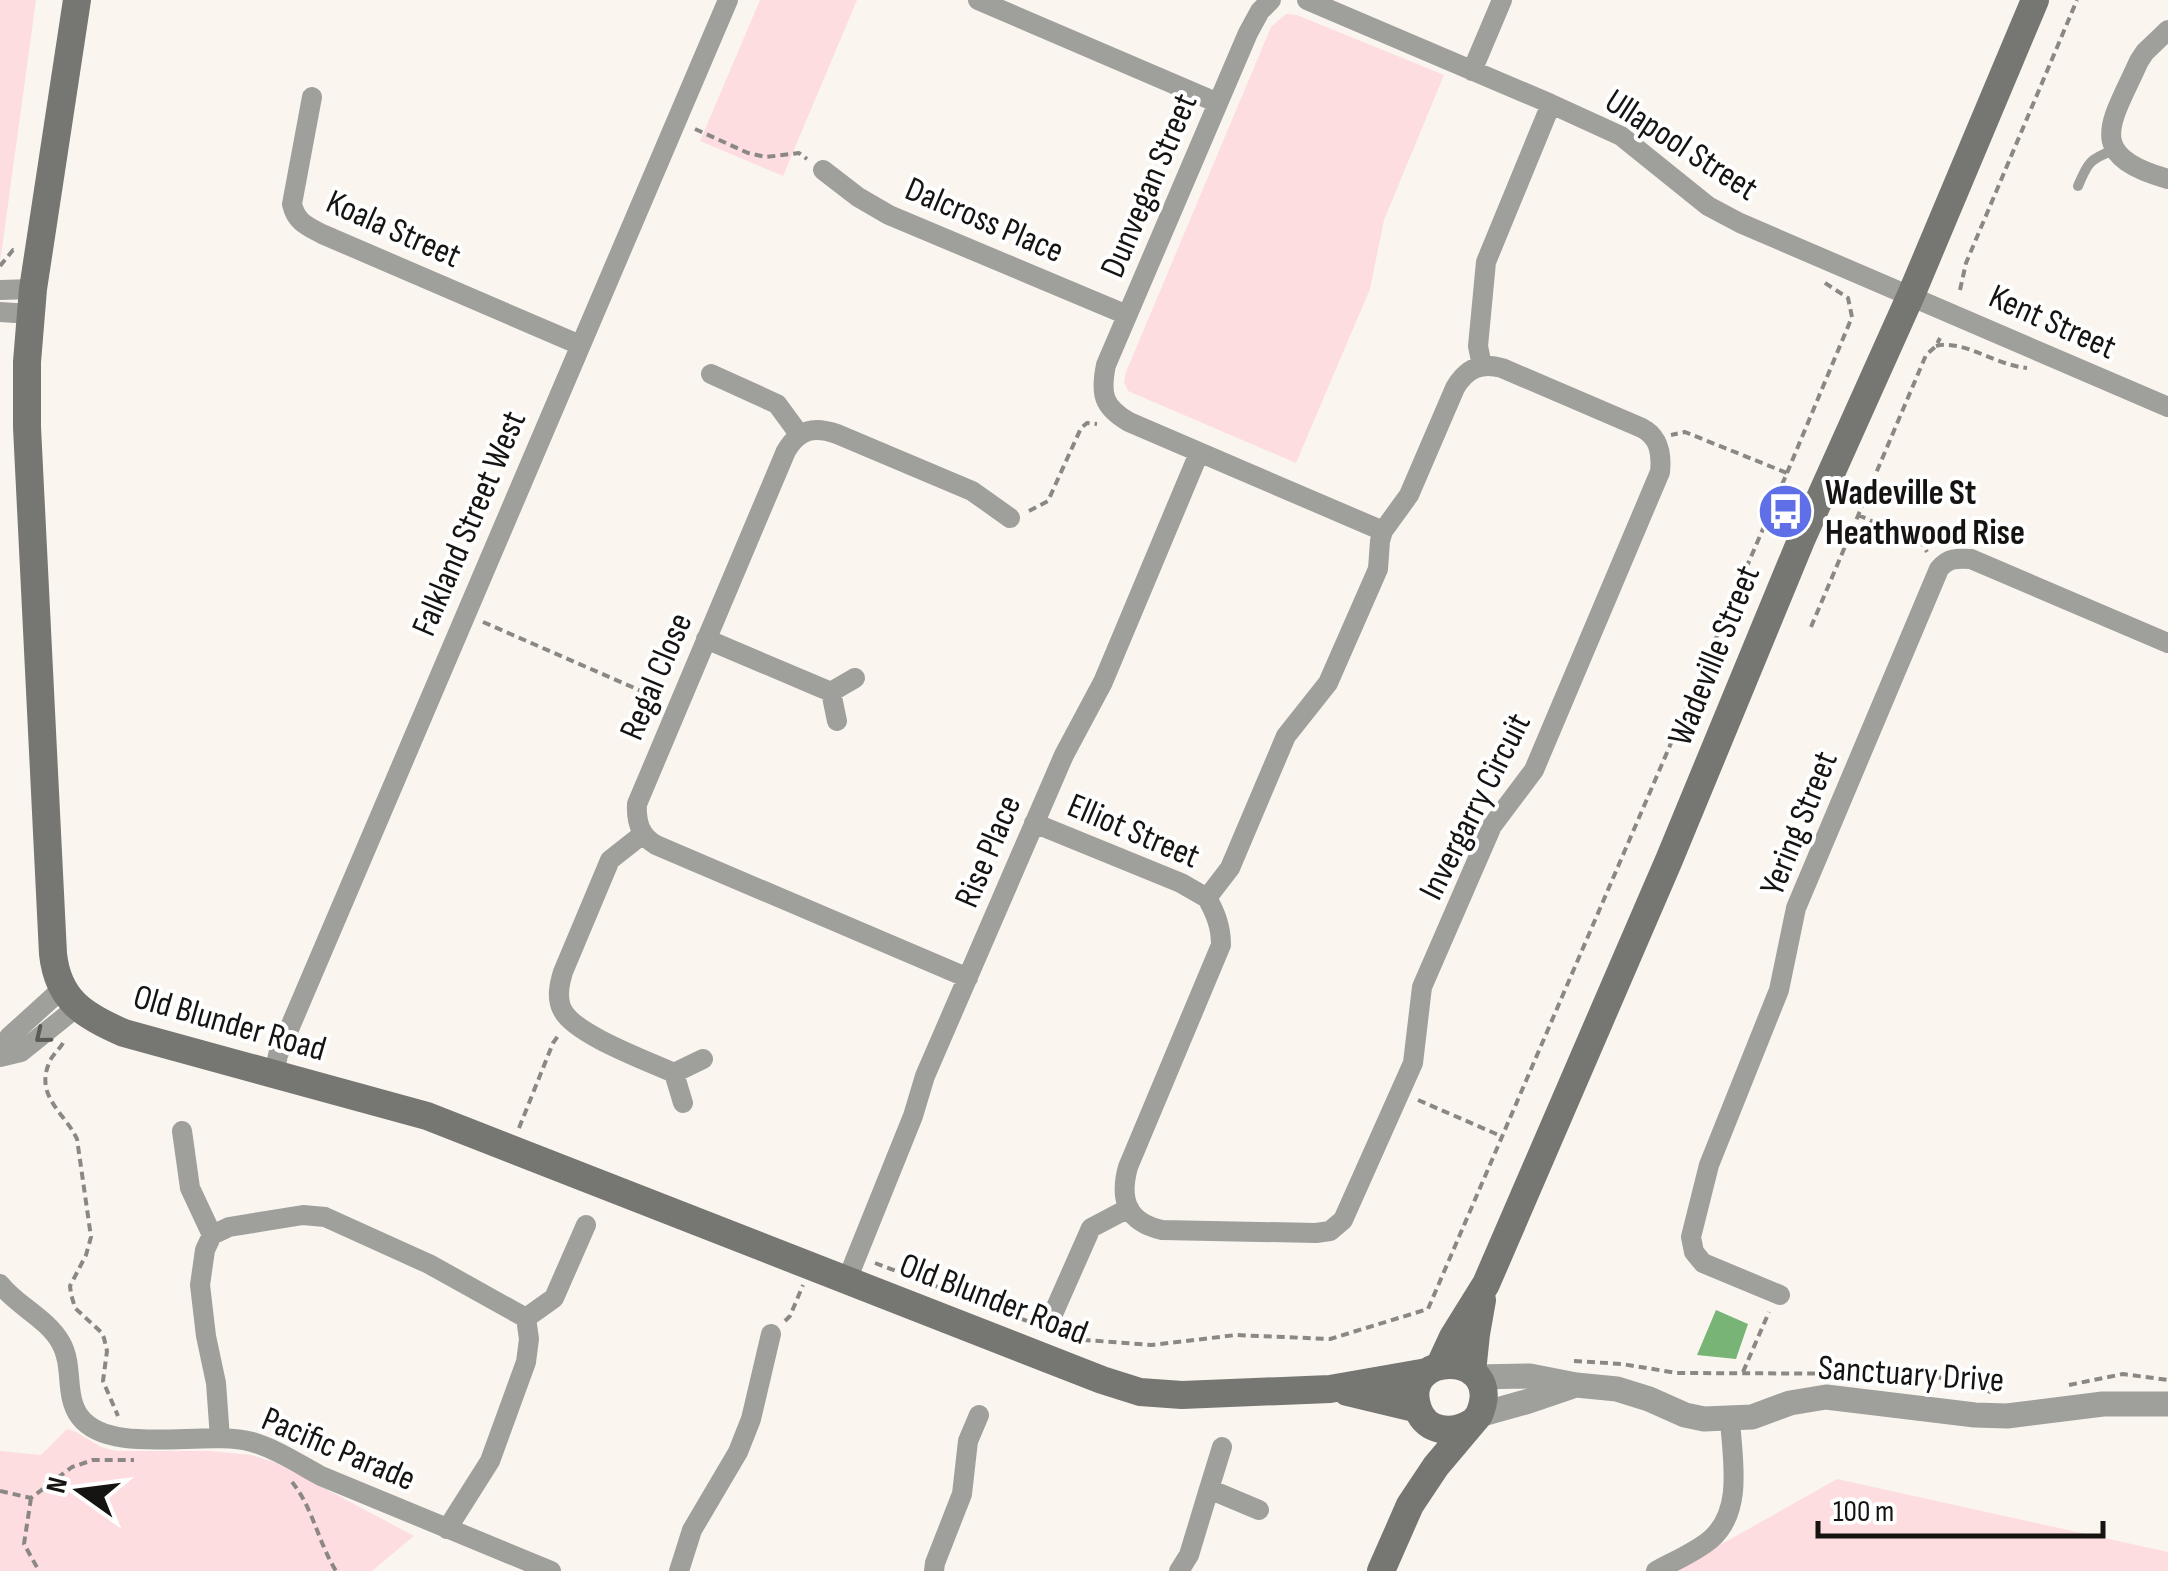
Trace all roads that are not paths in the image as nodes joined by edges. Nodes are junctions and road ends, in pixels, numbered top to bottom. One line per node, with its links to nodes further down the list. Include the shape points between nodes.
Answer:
1 (78, 0): 19 (main road)
2 (728, 0): 22 (street, Falkland Street West)
3 (978, 0): 11 (street)
4 (1271, 0): 11 (street, Dunvegan Street, via 1248,33)
5 (1307, 0): 9 (street, Ullapool Street)
6 (1502, 0): 9 (street)
7 (2035, 0): 18 (main road, Wadeville Street)
8 (2168, 30): 13 (street, via 2132,76 2112,123)
9 (1472, 71): 12 (street, Ullapool Street)
10 (312, 97): 22 (street, Koala Street, via 292,204 300,222)
11 (1218, 103): 21 (street, Dunvegan Street)
12 (1552, 104): 18 (street, Ullapool Street, via 1621,136 1708,206); 23 (street, via 1486,262)
13 (2114, 150): 15 (street, via 2123,161); 16 (lane, via 2094,158)
14 (823, 170): 21 (street, Dalcross Place, via 889,215)
15 (2168, 179)
16 (2078, 186)
17 (0, 290): 19 (street)
18 (1911, 296): 25 (street, Kent Street); 51 (main road, Wadeville Street)
19 (32, 301): 20 (street); 39 (main road, via 29,466 53,954)
20 (0, 312)
21 (1128, 315): 27 (street, Dunvegan Street, via 1106,365 1106,401 1114,414)
22 (580, 345): 43 (street, Falkland Street West)
23 (1482, 366): 29 (street, via 1461,377 1409,495); 46 (street, Invergarry Circuit, via 1502,368 1642,428 1662,459 1534,770 1492,826 1422,987 1413,1063 1349,1211 1330,1231 1162,1230 1139,1222)
24 (711, 374): 26 (street, via 777,404)
25 (2168, 408)
26 (799, 434): 28 (street, via 817,428 837,434 972,490); 30 (street, Regal Close)
27 (1199, 453): 29 (street); 35 (street, Rise Place, via 1103,682)
28 (1010, 518)
29 (1383, 531): 37 (street, via 1378,569 1328,684 1286,736 1230,868)
30 (706, 639): 33 (street); 36 (street, Regal Close, via 637,804)
31 (2168, 643): 52 (street, Yering Street, via 1971,559 1954,559 1939,569 1796,908 1779,990 1709,1165 1691,1237 1703,1264)
32 (855, 678): 33 (street)
33 (831, 692): 34 (street)
34 (837, 721)
35 (1034, 823): 37 (street, Elliot Street); 38 (street, Rise Place)
36 (643, 834): 38 (street); 42 (street, via 610,860 562,972 560,1002 586,1032)
37 (1206, 898): 46 (street, via 1221,945 1128,1167)
38 (968, 978): 49 (street, Rise Place)
39 (69, 998): 40 (street, via 8,1037); 40 (street, one-way to 40, via 51,1028 22,1052); 43 (main road, Old Blunder Road, via 124,1033)
40 (1, 1057)
41 (703, 1059): 42 (street)
42 (674, 1072): 44 (street)
43 (274, 1074): 49 (main road, Old Blunder Road, via 427,1116 811,1265)
44 (683, 1103)
45 (182, 1132): 48 (street, via 190,1188)
46 (1129, 1208): 53 (street, via 1091,1228)
47 (586, 1225): 54 (street, via 554,1298)
48 (212, 1235): 54 (street, via 303,1215 326,1217); 67 (street, via 200,1285)
49 (852, 1268): 59 (main road, Old Blunder Road, via 1140,1392)
50 (0, 1284): 67 (street, Pacific Parade, via 61,1342 80,1417 122,1450)
51 (1486, 1284): 56 (main road, Wadeville Street); 57 (main road, Wadeville Street)
52 (1780, 1295)
53 (1053, 1314)
54 (526, 1318): 72 (street, via 526,1362 490,1461)
55 (771, 1334): 74 (street, via 751,1419 692,1530)
56 (1434, 1368): 57 (main road, via 1452,1363); 59 (main road, Old Blunder Road); 62 (main road, via 1417,1389)
57 (1475, 1375): 58 (street, Sanctuary Drive); 65 (main road, via 1483,1396)
58 (1576, 1385): 65 (street, Sanctuary Drive); 66 (street, Sanctuary Drive, via 1618,1388 1684,1414)
59 (1330, 1389): 62 (main road, Old Blunder Road)
60 (2130, 1404): 61 (street, Sanctuary Drive); 64 (street, Sanctuary Drive); 66 (street, Sanctuary Drive, via 2006,1416 1826,1397)
61 (2168, 1404)
62 (1420, 1413): 65 (main road, via 1439,1430); 70 (main road, via 1420,1460)
63 (979, 1415): 75 (street, via 968,1441 962,1494)
64 (2168, 1418)
65 (1475, 1419): 70 (main road)
66 (1730, 1419): 78 (street, via 1734,1494 1727,1519 1710,1540)
67 (220, 1438): 72 (street, Pacific Parade, via 252,1442)
68 (1222, 1447): 69 (street)
69 (1209, 1489): 71 (street); 76 (street)
70 (1410, 1505): 77 (main road)
71 (1259, 1510)
72 (447, 1529): 73 (street, Pacific Parade)
73 (550, 1571)
74 (679, 1571)
75 (934, 1571)
76 (1179, 1571)
77 (1381, 1571)
78 (1656, 1571)

